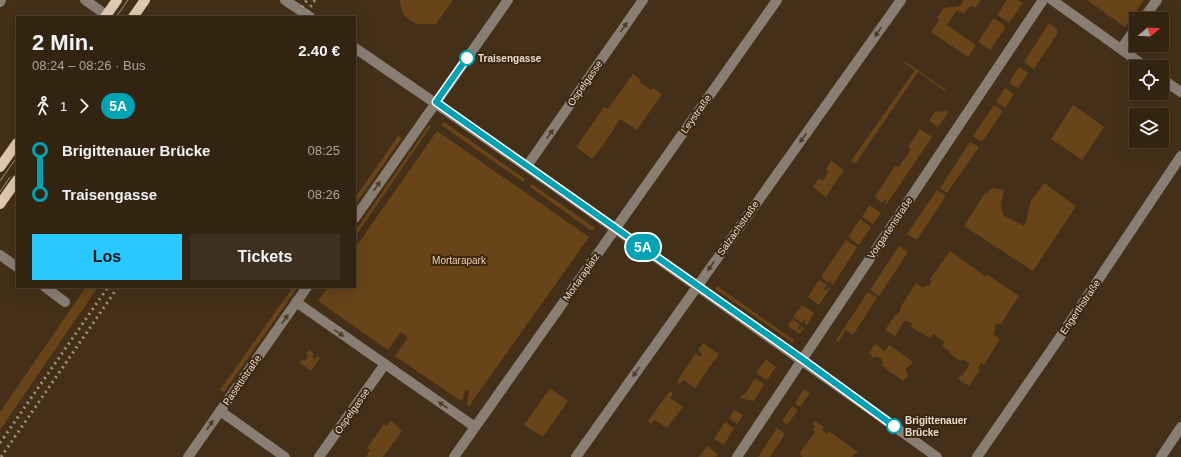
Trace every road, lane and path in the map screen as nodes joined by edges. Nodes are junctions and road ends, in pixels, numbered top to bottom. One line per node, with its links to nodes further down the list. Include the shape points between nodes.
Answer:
1 (85, 0): 13 (street)
2 (117, 0): 13 (main road)
3 (145, 0): 14 (main road)
4 (285, 0): 15 (street)
5 (508, 0): 22 (street)
6 (643, 0): 25 (street, Ospelgasse, one-way to 6)
7 (777, 0): 30 (street, Leystraße)
8 (901, 0): 33 (street, Salzachstraße, one-way to 33)
9 (1043, 0): 38 (street, Vorgartenstraße)
10 (1052, 0): 18 (street)
11 (1157, 0): 12 (street)
12 (1148, 12)
13 (107, 16)
14 (133, 16)
15 (309, 16)
16 (1129, 38): 18 (street)
17 (356, 49): 22 (street)
18 (1121, 49): 19 (street)
19 (1136, 60)
20 (1169, 84): 21 (street)
21 (1181, 92)
22 (436, 102): 25 (street); 29 (street, one-way to 22)
23 (16, 144): 26 (main road)
24 (1181, 156): 50 (street, Engerthstraße)
25 (527, 166): 30 (street)
26 (0, 167)
27 (16, 181): 28 (main road)
28 (0, 204)
29 (356, 217)
30 (616, 228): 33 (street); 41 (street, Mortaraplatz)
31 (0, 255): 32 (street)
32 (16, 266)
33 (698, 286): 38 (street); 47 (street, Salzachstraße, one-way to 47)
34 (46, 288): 36 (street)
35 (306, 288): 37 (street)
36 (65, 302)
37 (296, 302): 39 (street, one-way to 39); 40 (street, Pasettistraße, one-way to 37)
38 (802, 359): 48 (street, Vorgartenstraße); 49 (street)
39 (385, 364): 41 (street, one-way to 39); 45 (street, Ospelgasse)
40 (220, 411): 43 (street, Pasettistraße, one-way to 40); 44 (street)
41 (475, 427): 46 (street)
42 (1181, 427): 51 (street)
43 (188, 457)
44 (285, 457)
45 (319, 457)
46 (454, 457)
47 (576, 457)
48 (737, 457)
49 (937, 457)
50 (977, 457)
51 (1161, 457)

